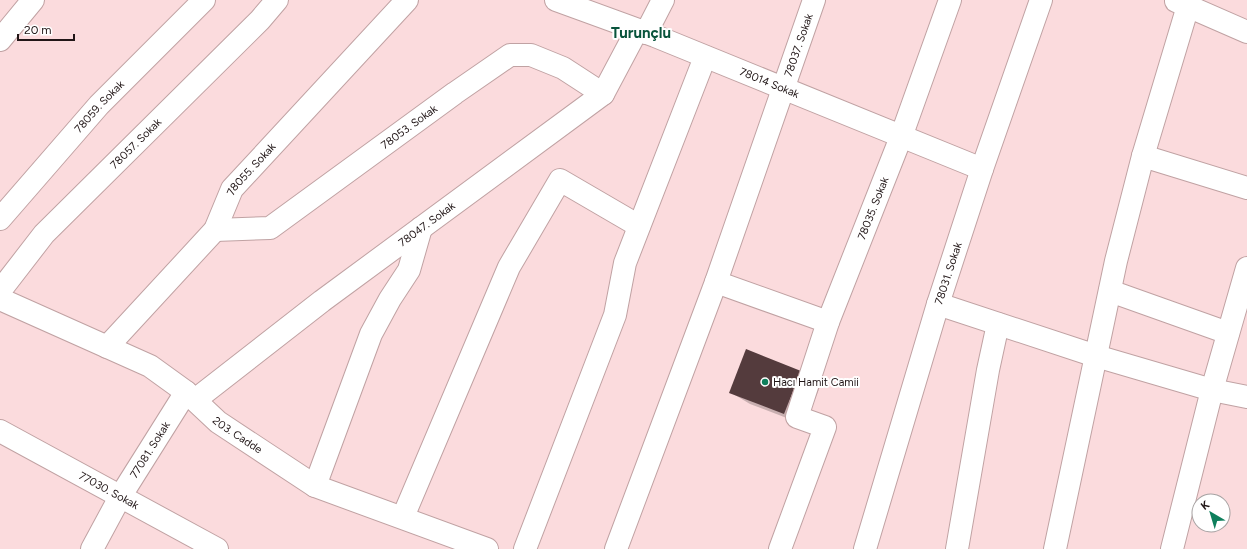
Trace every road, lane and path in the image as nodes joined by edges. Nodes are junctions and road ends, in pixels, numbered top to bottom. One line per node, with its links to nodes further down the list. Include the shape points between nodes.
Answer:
1 (33, 0): 13 (street)
2 (204, 0): 21 (street, 78059. Sokak, via 99,105)
3 (277, 0): 27 (street, 78057. Sokak, via 260,20 44,234)
4 (407, 0): 24 (street, 78055. Sokak, via 232,188)
5 (663, 0): 11 (street, 78047. Sokak)
6 (814, 0): 15 (street, 78037. Sokak)
7 (950, 0): 17 (street, 78035. Sokak)
8 (1041, 0): 19 (street, 78031. Sokak)
9 (567, 2): 11 (street, 78014 Sokak)
10 (1192, 4): 12 (street); 18 (street)
11 (641, 31): 14 (street, 78014 Sokak); 16 (street, 78047. Sokak)
12 (1247, 32)
13 (0, 40)
14 (705, 57): 15 (street, 78014 Sokak); 22 (street)
15 (783, 90): 17 (street, 78014 Sokak); 26 (street, 78037. Sokak)
16 (603, 94): 23 (street, 78047. Sokak); 24 (street, 78053. Sokak, via 564,68 531,55 510,55 270,228)
17 (901, 137): 19 (street, 78014 Sokak); 31 (street, 78035. Sokak)
18 (1143, 156): 20 (street); 28 (street)
19 (982, 169): 30 (street, 78031. Sokak)
20 (1247, 188)
21 (0, 219)
22 (639, 226): 42 (street, via 560,180 509,267); 46 (street, via 624,263 614,315)
23 (421, 228): 37 (street, 78047. Sokak); 40 (street, via 409,270 371,334)
24 (215, 230): 34 (street, 78055. Sokak)
25 (1247, 268): 33 (street)
26 (716, 282): 31 (street); 47 (street, 78037. Sokak)
27 (0, 291)
28 (1110, 291): 33 (street); 35 (street)
29 (0, 299): 34 (street, 203. Cadde)
30 (938, 304): 32 (street); 49 (street, 78031. Sokak)
31 (828, 322): 48 (street, 78035. Sokak, via 797,417 826,427)
32 (998, 324): 35 (street); 50 (street)
33 (1228, 334): 36 (street)
34 (107, 347): 37 (street, 203. Cadde, via 150,366)
35 (1096, 356): 36 (street); 51 (street)
36 (1212, 390): 38 (street); 52 (street)
37 (190, 396): 40 (street, 203. Cadde, via 218,422); 41 (street, 77081. Sokak)
38 (1247, 397)
39 (0, 431): 41 (street, 77030. Sokak)
40 (315, 486): 42 (street, 203. Cadde)
41 (120, 497): 43 (street, 77081. Sokak); 44 (street, 77030. Sokak)
42 (403, 517): 45 (street, 203. Cadde)
43 (92, 549)
44 (217, 549)
45 (487, 549)
46 (525, 549)
47 (616, 549)
48 (780, 549)
49 (865, 549)
50 (957, 549)
51 (1056, 549)
52 (1172, 549)

